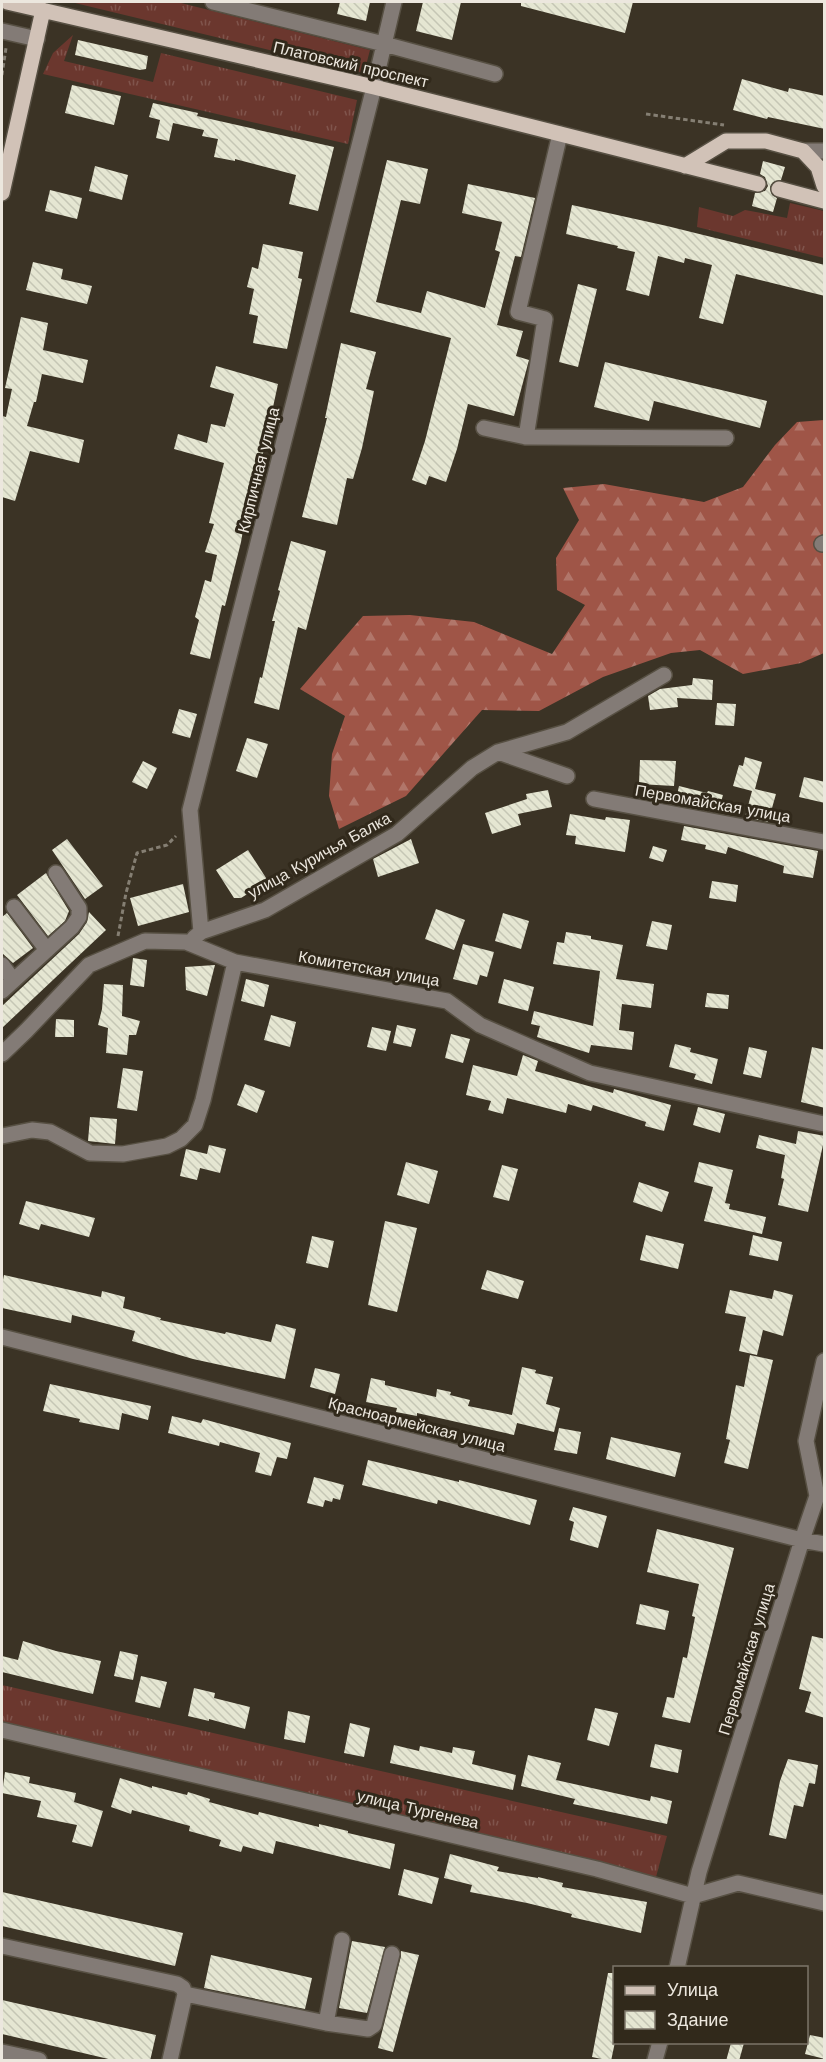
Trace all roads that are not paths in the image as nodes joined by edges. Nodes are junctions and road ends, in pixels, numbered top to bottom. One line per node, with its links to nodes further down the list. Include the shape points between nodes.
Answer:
1 (7, 2): 5 (main road, Платовский проспект)
2 (19, 2): 5 (street)
3 (213, 2): 8 (street)
4 (394, 2): 8 (street, Кирпичная улица)
5 (44, 6): 7 (main road); 10 (main road, Платовский проспект)
6 (2, 31): 7 (street)
7 (36, 39): 18 (main road)
8 (384, 44): 9 (street); 10 (street, Кирпичная улица)
9 (495, 74)
10 (374, 87): 11 (main road, Платовский проспект); 30 (street, Кирпичная улица, via 190,816)
11 (561, 134): 14 (main road, Платовский проспект); 21 (street, via 518,312 545,319)
12 (825, 150): 13 (street)
13 (803, 152): 14 (main road, via 766,141 726,141); 16 (main road, via 818,167)
14 (685, 166): 15 (main road, Платовский проспект)
15 (758, 184)
16 (825, 186)
17 (779, 189): 19 (main road)
18 (2, 193)
19 (825, 201)
20 (484, 428): 21 (street)
21 (526, 437): 22 (street)
22 (726, 438)
23 (664, 675): 24 (street, улица Куричья Балка, via 567,732)
24 (498, 752): 25 (street); 30 (street, улица Куричья Балка, via 472,768 397,834 265,910)
25 (567, 776)
26 (594, 800): 27 (street, Первомайская улица)
27 (825, 842)
28 (56, 873): 32 (street, via 79,908 79,917)
29 (14, 907): 32 (street)
30 (201, 932): 31 (street)
31 (186, 942): 33 (street, Комитетская улица); 37 (street, Комитетская улица, via 145,941 89,965)
32 (47, 950): 35 (street)
33 (235, 962): 38 (street, Комитетская улица, via 447,1001 480,1025 590,1073); 39 (street, via 203,1100 195,1125 181,1139 167,1146 123,1154 90,1153 50,1132 32,1130)
34 (2, 965): 35 (street)
35 (13, 980): 36 (street)
36 (2, 991)
37 (2, 1054)
38 (825, 1125)
39 (2, 1136)
40 (2, 1337): 42 (street, Красноармейская улица)
41 (825, 1361): 42 (street, Первомайская улица, via 806,1441 817,1496)
42 (802, 1540): 43 (street, Красноармейская улица); 45 (street, Первомайская улица)
43 (825, 1544)
44 (2, 1730): 45 (street, улица Тургенева, via 597,1869)
45 (693, 1896): 46 (street, via 738,1883); 50 (street, Первомайская улица)
46 (825, 1903)
47 (342, 1940): 52 (street)
48 (2, 1946): 51 (street, via 177,1984)
49 (392, 1954): 52 (street, via 374,2025 368,2029)
50 (677, 1966)
51 (185, 1994): 52 (street); 56 (street)
52 (326, 2023)
53 (660, 2044): 57 (street)
54 (2, 2052): 55 (street)
55 (39, 2061)
56 (170, 2061)
57 (656, 2061)

